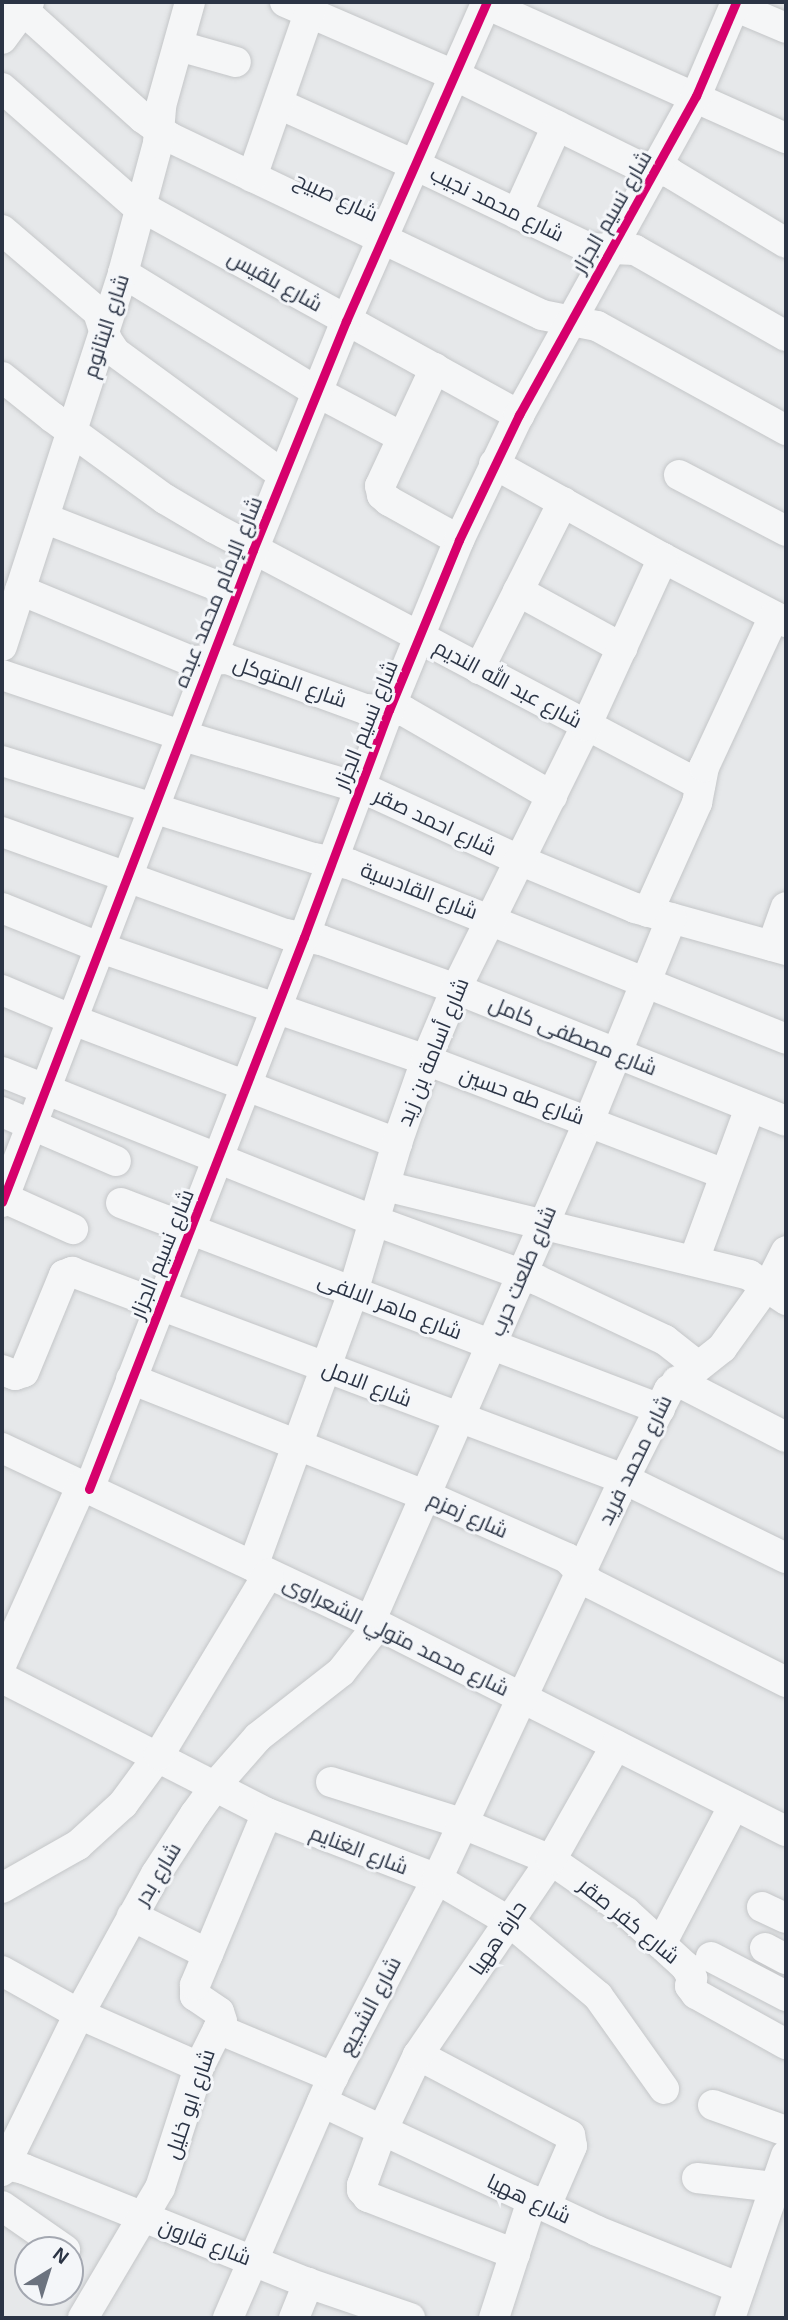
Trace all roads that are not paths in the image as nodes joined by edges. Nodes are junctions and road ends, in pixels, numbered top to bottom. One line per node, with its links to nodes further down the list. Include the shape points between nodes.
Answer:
1 (190, 2): 8 (street, شارع البتانوم)
2 (486, 3): 10 (street, شارع الإمام محمد عبده); 12 (street)
3 (22, 4): 7 (street); 15 (street, شارع صبيح)
4 (735, 4): 6 (street); 12 (street, شارع نسيم الجزار)
5 (303, 5): 10 (street); 13 (street)
6 (786, 28)
7 (2, 39)
8 (178, 46): 9 (street); 15 (street, شارع البتانوم, via 161,106)
9 (236, 62)
10 (456, 76): 14 (street); 17 (street, شارع الإمام محمد عبده)
11 (2, 88): 20 (street, شارع بلقيس)
12 (696, 96): 16 (street); 18 (street, شارع نسيم الجزار)
13 (279, 104): 17 (street, شارع محمد نجيب); 19 (street)
14 (557, 126): 18 (street); 21 (street)
15 (160, 131): 19 (street, شارع صبيح); 20 (street, شارع البتانوم)
16 (786, 138)
17 (415, 165): 21 (street, شارع محمد نجيب); 23 (street, شارع الإمام محمد عبده)
18 (656, 170): 24 (street, via 676,177); 25 (street, شارع نسيم الجزار)
19 (252, 177): 23 (street, شارع صبيح)
20 (142, 209): 26 (street, شارع البتانوم); 27 (street, شارع بلقيس)
21 (517, 214): 25 (street, شارع محمد نجيب, via 589,248)
22 (2, 230): 29 (street, via 98,312)
23 (382, 238): 27 (street, شارع الإمام محمد عبده); 28 (street, شارع صبيح, via 542,315)
24 (786, 243)
25 (611, 249): 28 (street, شارع نسيم الجزار); 30 (street, شارع محمد نجيب, via 635,250)
26 (123, 273): 29 (street, شارع البتانوم); 33 (street)
27 (346, 321): 31 (street, شارع بلقيس); 33 (street, شارع الإمام محمد عبده)
28 (569, 322): 34 (street, شارع نسيم الجزار); 35 (street, شارع صبيح, via 597,326)
29 (105, 334): 36 (street, شارع البتانوم); 39 (street, via 116,352)
30 (786, 336)
31 (435, 368): 34 (street, شارع بلقيس); 37 (street)
32 (4, 384): 36 (street, شارع عبد الله النديم)
33 (317, 392): 37 (street); 39 (street, شارع الإمام محمد عبده)
34 (519, 415): 38 (street, شارع نسيم الجزار)
35 (786, 430)
36 (71, 432): 42 (street, شارع البتانوم); 45 (street, شارع عبد الله النديم, via 165,499)
37 (401, 437): 44 (street, via 382,477 382,495)
38 (494, 464): 41 (street); 44 (street, شارع نسيم الجزار)
39 (283, 475): 45 (street, شارع الإمام محمد عبده)
40 (679, 475): 43 (street)
41 (563, 502): 46 (street); 48 (street)
42 (44, 518): 47 (street, شارع البتانوم); 49 (street)
43 (786, 531)
44 (459, 540): 51 (street, شارع نسيم الجزار)
45 (253, 550): 49 (street, شارع الإمام محمد عبده); 51 (street, شارع عبد الله النديم)
46 (663, 558): 50 (street); 53 (street, شارع أسامة بن زيد)
47 (20, 590): 52 (street, شارع البتانوم); 54 (street, شارع المتوكل, via 191,661)
48 (518, 591): 53 (street); 55 (street)
49 (235, 593): 54 (street, شارع الإمام محمد عبده)
50 (780, 619): 61 (street, شارع طلعت حرب, via 704,767)
51 (420, 637): 55 (street, شارع عبد الله النديم); 57 (street, شارع نسيم الجزار)
52 (2, 646)
53 (622, 648): 58 (street, شارع أسامة بن زيد)
54 (209, 661): 57 (street, شارع المتوكل, via 227,659 365,709); 59 (street, شارع الإمام محمد عبده)
55 (479, 669): 58 (street, شارع عبد الله النديم)
56 (2, 675): 59 (street, شارع احمد صقر)
57 (389, 710): 62 (street, شارع نسيم الجزار); 63 (street, شارع المتوكل, via 411,714)
58 (586, 726): 61 (street, شارع عبد الله النديم); 63 (street, شارع أسامة بن زيد)
59 (180, 736): 62 (street, شارع احمد صقر); 64 (street, شارع الإمام محمد عبده)
60 (2, 761): 64 (street, شارع القادسية)
61 (700, 785): 71 (street, شارع طلعت حرب)
62 (359, 788): 66 (street, شارع نسيم الجزار); 67 (street, شارع احمد صقر)
63 (552, 796): 67 (street, شارع أسامة بن زيد)
64 (152, 809): 66 (street, شارع القادسية); 68 (street, شارع الإمام محمد عبده)
65 (2, 832): 68 (street, شارع مصطفى كامل)
66 (332, 860): 72 (street, شارع القادسية); 73 (street, شارع نسيم الجزار)
67 (519, 860): 71 (street, شارع احمد صقر); 72 (street, شارع أسامة بن زيد)
68 (127, 877): 73 (street, شارع مصطفى كامل); 74 (street, شارع الإمام محمد عبده)
69 (786, 907): 75 (street)
70 (2, 908): 74 (street, شارع طه حسين)
71 (660, 915): 75 (street, شارع احمد صقر); 76 (street, شارع طلعت حرب)
72 (490, 919): 76 (street, شارع القادسية); 77 (street, شارع أسامة بن زيد)
73 (304, 937): 77 (street, شارع مصطفى كامل); 79 (street, شارع نسيم الجزار)
74 (101, 948): 79 (street, شارع طه حسين); 80 (street, شارع الإمام محمد عبده)
75 (779, 948)
76 (645, 984): 81 (street, شارع القادسية); 82 (street, شارع طلعت حرب)
77 (456, 989): 82 (street, شارع مصطفى كامل); 83 (street, شارع أسامة بن زيد)
78 (2, 990): 80 (street)
79 (276, 1008): 83 (street, شارع طه حسين); 85 (street, شارع نسيم الجزار)
80 (73, 1020): 85 (street); 86 (street, شارع الإمام محمد عبده)
81 (786, 1039)
82 (617, 1052): 87 (street, شارع مصطفى كامل); 89 (street, شارع طلعت حرب)
83 (426, 1060): 89 (street, شارع طه حسين); 92 (street, شارع أسامة بن زيد)
84 (2, 1072): 86 (street)
85 (247, 1084): 92 (street); 93 (street, شارع نسيم الجزار)
86 (47, 1091): 91 (street, شارع الإمام محمد عبده); 93 (street)
87 (750, 1108): 90 (street, شارع مصطفى كامل); 95 (street)
88 (2, 1112): 91 (street)
89 (589, 1121): 95 (street, شارع طه حسين); 100 (street, شارع طلعت حرب)
90 (786, 1121)
91 (33, 1125): 94 (street); 97 (street, شارع الإمام محمد عبده)
92 (397, 1143): 96 (street, شارع أسامة بن زيد)
93 (219, 1158): 99 (street); 102 (street, شارع نسيم الجزار)
94 (116, 1161)
95 (725, 1174): 104 (street)
96 (385, 1186): 99 (street, شارع أسامة بن زيد); 100 (street)
97 (2, 1199): 101 (street)
98 (121, 1203): 102 (street, شارع ماهر الالفى)
99 (375, 1222): 105 (street); 106 (street, شارع أسامة بن زيد)
100 (542, 1225): 104 (street); 105 (street, شارع طلعت حرب)
101 (73, 1229)
102 (190, 1230): 106 (street, شارع ماهر الالفى); 108 (street, شارع نسيم الجزار)
103 (786, 1251): 107 (street, شارع محمد فريد)
104 (694, 1260): 107 (street, via 749,1275)
105 (522, 1274): 109 (street, شارع طلعت حرب); 112 (street, via 665,1340)
106 (353, 1292): 109 (street, شارع ماهر الالفى); 110 (street, شارع أسامة بن زيد)
107 (776, 1292): 112 (street, شارع محمد فريد, via 722,1348)
108 (160, 1305): 110 (street, شارع الامل); 111 (street, شارع الامل, via 66,1273 24,1371 15,1375); 113 (street, شارع نسيم الجزار)
109 (491, 1345): 114 (street, شارع ماهر الالفى); 115 (street, شارع طلعت حرب)
110 (326, 1368): 115 (street, شارع الامل); 117 (street, شارع أسامة بن زيد)
111 (2, 1370)
112 (687, 1374): 114 (street, شارع محمد فريد); 116 (street)
113 (131, 1379): 117 (street, شارع زمزم); 120 (street, شارع نسيم الجزار)
114 (660, 1409): 119 (street, شارع محمد فريد)
115 (459, 1419): 119 (street, شارع الامل); 121 (street, شارع طلعت حرب)
116 (786, 1437)
117 (298, 1444): 121 (street, شارع زمزم); 123 (street, شارع أسامة بن زيد)
118 (2, 1448): 120 (street, شارع محمد متولي الشعراوى)
119 (624, 1479): 122 (street, شارع الامل); 124 (street, شارع محمد فريد)
120 (86, 1487): 123 (street, شارع محمد متولي الشعراوى); 126 (street, شارع نسيم الجزار)
121 (427, 1496): 124 (street, شارع زمزم, via 567,1558); 125 (street, شارع طلعت حرب)
122 (786, 1558)
123 (260, 1570): 125 (street, شارع محمد متولي الشعراوى); 131 (street, شارع أسامة بن زيد)
124 (581, 1573): 128 (street, شارع زمزم, via 590,1583); 129 (street, شارع محمد فريد)
125 (374, 1624): 129 (street, شارع محمد متولي الشعراوى); 133 (street, شارع بدر, via 341,1672 271,1725)
126 (2, 1663)
127 (2, 1678): 131 (street, شارع الغنايم)
128 (786, 1682)
129 (521, 1697): 130 (street, شارع محمد متولي الشعراوى); 136 (street, شارع الشجيع)
130 (616, 1745): 134 (street, شارع محمد متولي الشعراوى); 138 (street, حارة ههيا)
131 (159, 1755): 133 (street, شارع الغنايم); 140 (street, شارع أسامة بن زيد, via 102,1826)
132 (331, 1782): 136 (street, شارع كفر صقر)
133 (215, 1786): 135 (street, شارع الغنايم); 141 (street, شارع بدر)
134 (734, 1805): 137 (street, شارع محمد متولي الشعراوى); 143 (street)
135 (267, 1813): 139 (street, شارع الغنايم); 144 (street, شارع ابو خليل)
136 (461, 1824): 138 (street, شارع كفر صقر); 139 (street, شارع الشجيع)
137 (786, 1831)
138 (551, 1860): 142 (street, حارة ههيا); 143 (street, شارع كفر صقر, via 626,1912)
139 (436, 1879): 142 (street, شارع الغنايم); 153 (street, شارع الشجيع)
140 (2, 1888)
141 (132, 1916): 144 (street); 148 (street, شارع بدر)
142 (510, 1922): 151 (street, حارة ههيا); 154 (street, شارع الغنايم, via 598,1996)
143 (661, 1944): 150 (street, شارع كفر صقر, via 690,1972 690,1986 696,1994)
144 (208, 1954): 149 (street, شارع ابو خليل, via 194,1991 222,2016)
145 (711, 1957): 147 (street)
146 (2, 1971): 148 (street)
147 (786, 1996)
148 (79, 2014): 152 (street); 159 (street, شارع بدر)
149 (218, 2029): 152 (street, شارع ابو خليل); 153 (street, شارع ههيا)
150 (786, 2044)
151 (418, 2055): 156 (street, حارة ههيا); 162 (street, via 570,2135 572,2146)
152 (199, 2067): 164 (street, شارع ابو خليل, via 165,2177)
153 (327, 2089): 156 (street, شارع ههيا); 167 (street, شارع الشجيع)
154 (664, 2089)
155 (713, 2105): 157 (street)
156 (382, 2131): 162 (street, شارع ههيا); 166 (street, حارة ههيا, via 362,2185 364,2194)
157 (786, 2131)
158 (786, 2155): 161 (street)
159 (3, 2167): 164 (street, شارع قارون, via 24,2169)
160 (697, 2178): 161 (street)
161 (775, 2187): 171 (street)
162 (539, 2203): 166 (street); 171 (street, شارع ههيا)
163 (2, 2206): 165 (street)
164 (141, 2218): 167 (street, شارع قارون); 169 (street, شارع ابو خليل)
165 (45, 2236)
166 (515, 2254): 176 (street)
167 (254, 2261): 170 (street, شارع قارون); 173 (street, شارع الشجيع)
168 (84, 2263): 169 (street)
169 (104, 2277): 172 (street, شارع ابو خليل)
170 (308, 2283): 174 (street); 175 (street, شارع قارون)
171 (740, 2288): 177 (street)
172 (83, 2318)
173 (228, 2318)
174 (294, 2318)
175 (410, 2318)
176 (494, 2318)
177 (730, 2318)

